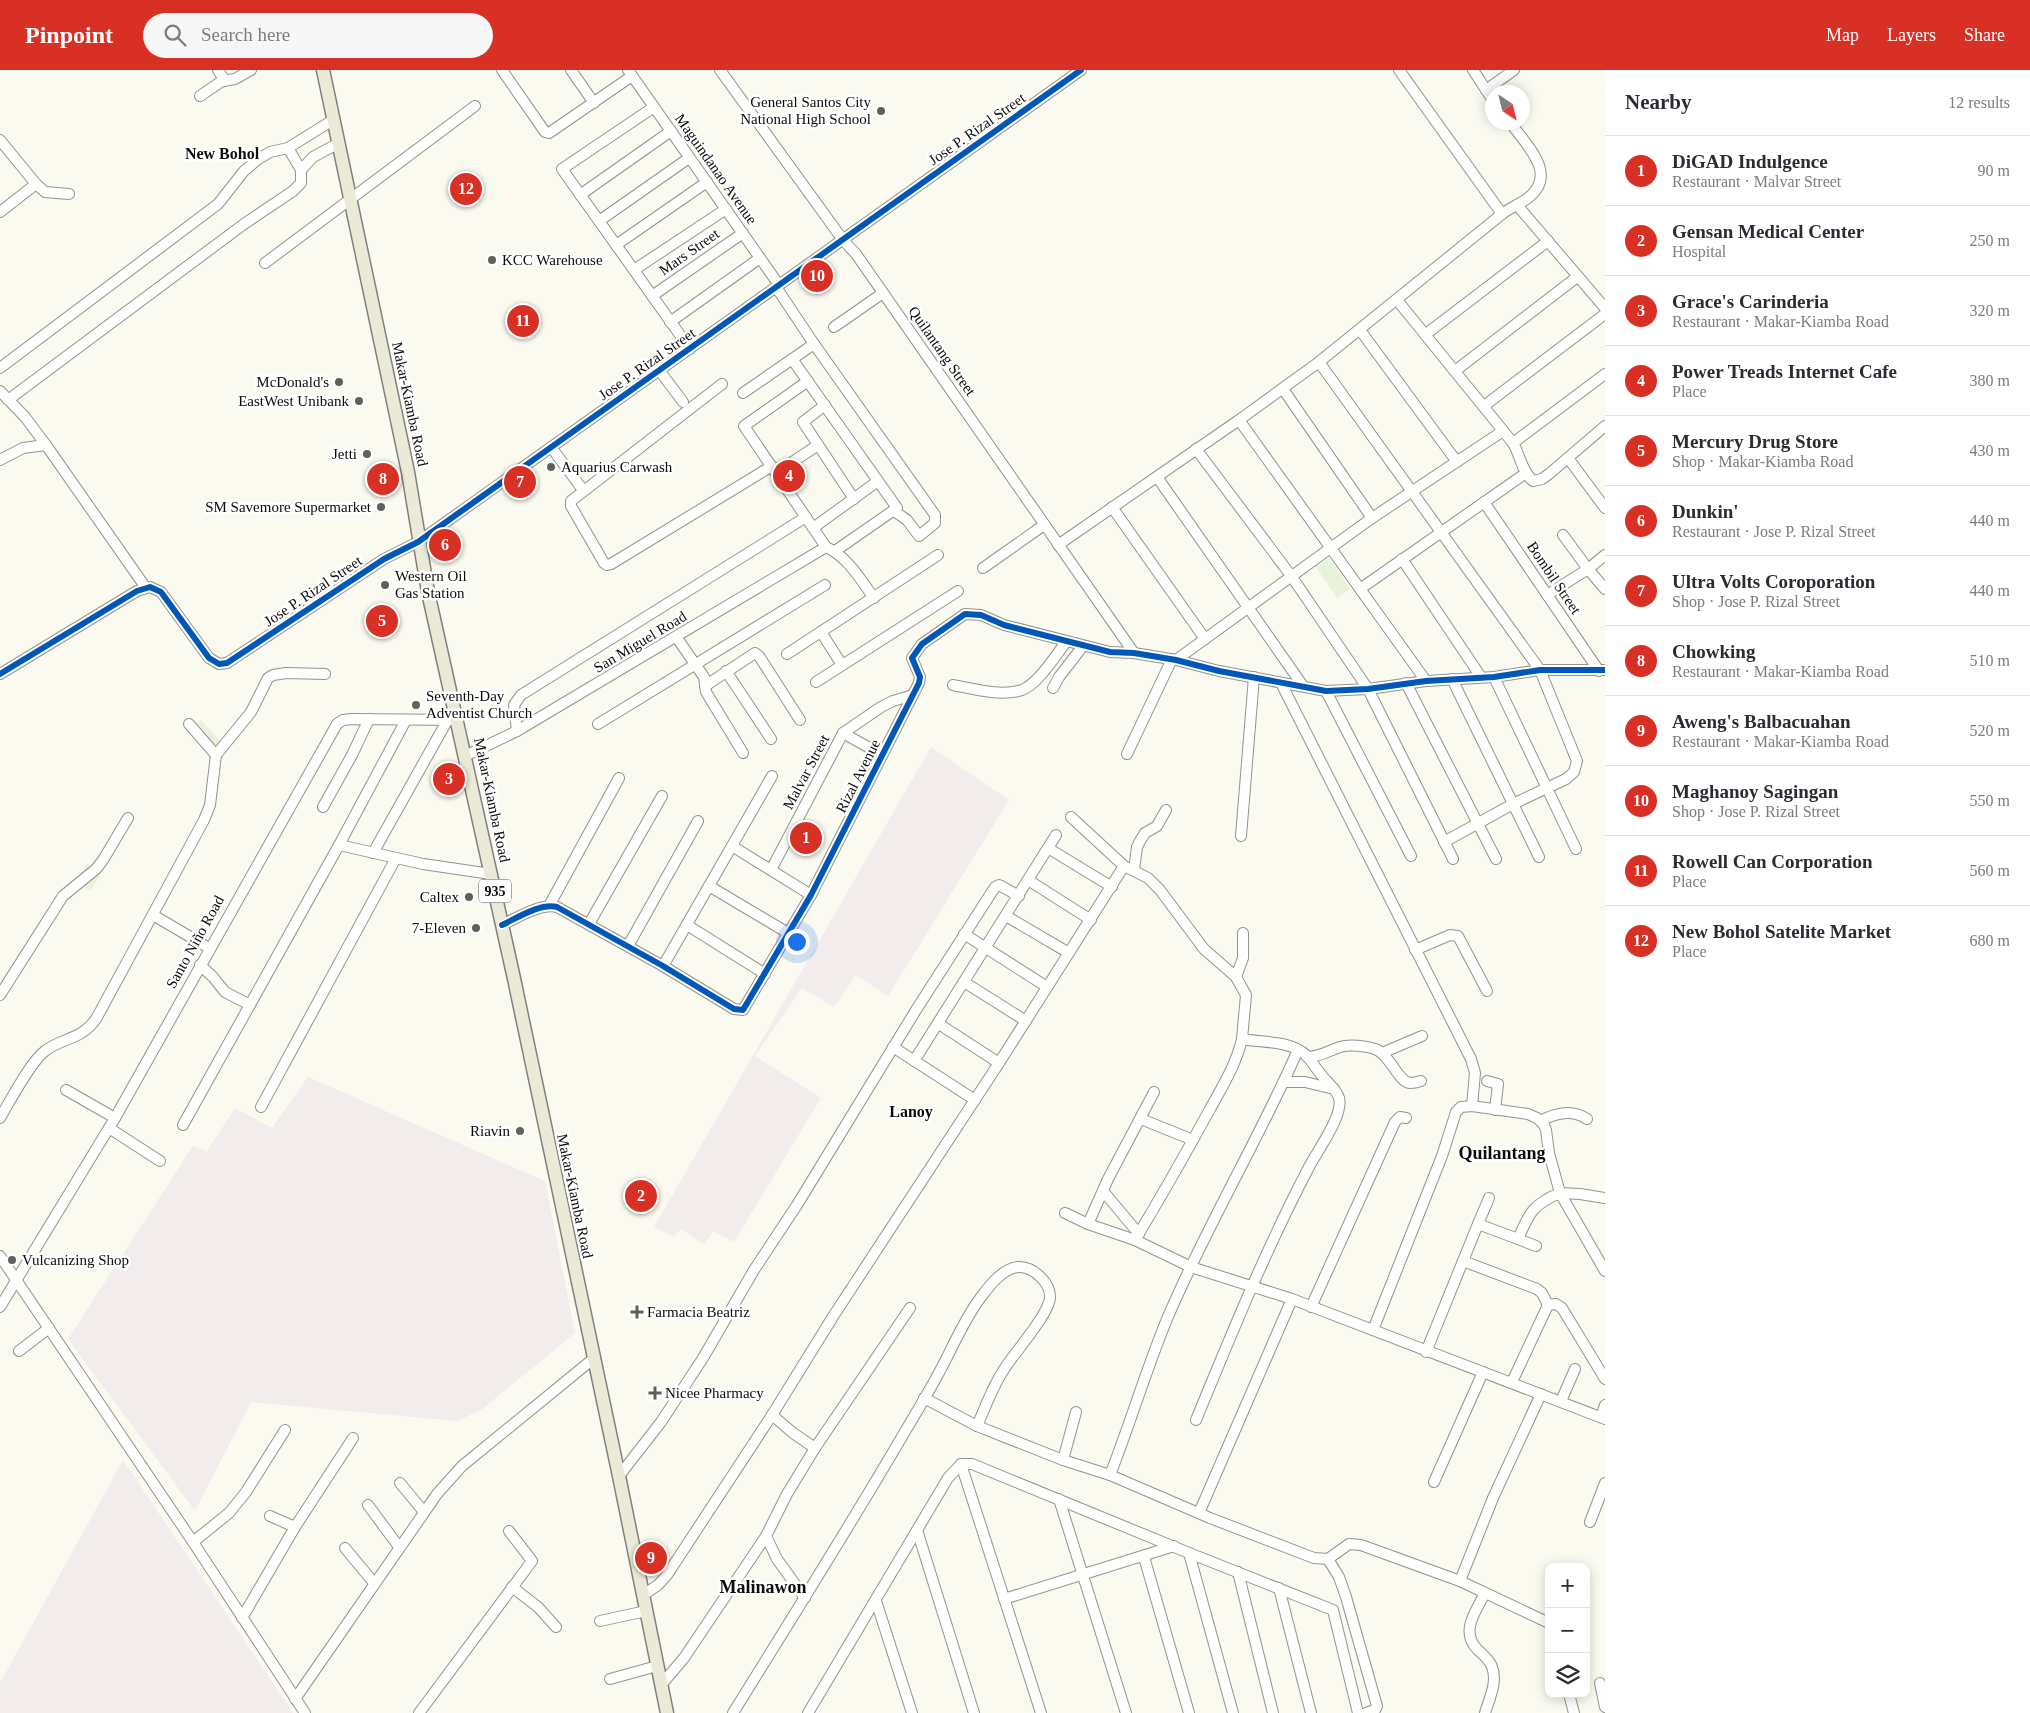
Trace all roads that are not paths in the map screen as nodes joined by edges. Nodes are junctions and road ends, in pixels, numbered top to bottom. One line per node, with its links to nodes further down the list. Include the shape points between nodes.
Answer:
1 (218, 70): 12 (street)
2 (251, 70): 12 (street)
3 (323, 70): 19 (main road, Makar-Kiamba Road / 935)
4 (502, 70): 16 (street, via 547,133)
5 (572, 70): 16 (street)
6 (720, 70): 38 (street, Quilantang Street)
7 (1081, 70): 38 (street, Jose P. Rizal Street)
8 (1399, 70): 35 (street)
9 (1473, 70): 14 (street)
10 (1514, 70): 13 (street)
11 (630, 73): 16 (street); 18 (street, Maguindanao Avenue)
12 (226, 81): 15 (street)
13 (1498, 85)
14 (1485, 88)
15 (200, 96)
16 (594, 102)
17 (475, 106): 31 (street)
18 (654, 107): 21 (street, Maguindanao Avenue); 30 (street, via 562,169)
19 (333, 120): 23 (main road, Makar-Kiamba Road / 935); 24 (street)
20 (1516, 130): 32 (street, via 1542,173 1534,192)
21 (671, 131): 25 (street, Maguindanao Avenue); 30 (street)
22 (0, 140): 28 (street)
23 (339, 143): 26 (street, via 313,157); 31 (main road, Makar-Kiamba Road / 935)
24 (288, 148): 26 (street); 59 (street, via 270,152 257,160 218,204)
25 (689, 158): 27 (street, Maguindanao Avenue); 36 (street)
26 (302, 170): 68 (street, via 301,183 293,191)
27 (707, 182): 33 (street, Maguindanao Avenue); 40 (street)
28 (36, 184): 29 (street, via 45,192); 34 (street)
29 (69, 194)
30 (580, 195): 36 (street)
31 (349, 199): 42 (street); 100 (main road, Makar-Kiamba Road / 935, via 399,426)
32 (1517, 205): 35 (street); 39 (street)
33 (726, 209): 37 (street, Maguindanao Avenue); 43 (street)
34 (0, 212)
35 (1502, 214): 48 (street)
36 (598, 221): 40 (street)
37 (743, 233): 41 (street, Maguindanao Avenue); 47 (street, Mars Street)
38 (843, 240): 45 (street, Jose P. Rizal Street); 46 (street, Quilantang Street)
39 (1548, 242): 44 (street); 54 (street)
40 (616, 245): 43 (street)
41 (760, 258): 45 (street, Maguindanao Avenue); 51 (street)
42 (265, 263)
43 (634, 270): 47 (street)
44 (1577, 277): 49 (street); 61 (street)
45 (778, 286): 55 (street, Maguindanao Avenue); 56 (street, Jose P. Rizal Street)
46 (883, 293): 52 (street); 96 (street, Quilantang Street)
47 (652, 296): 51 (street)
48 (1397, 300): 53 (street); 54 (street)
49 (1605, 308)
50 (1605, 314): 71 (street)
51 (670, 322): 56 (street)
52 (834, 327)
53 (1360, 330): 58 (street); 82 (street)
54 (1426, 334): 61 (street)
55 (814, 344): 57 (street); 93 (street, Maguindanao Avenue, via 935,515 935,523 919,536 908,520)
56 (690, 349): 60 (street, Jose P. Rizal Street)
57 (792, 358): 63 (street); 67 (street)
58 (1319, 362): 65 (street); 88 (street)
59 (0, 368)
60 (659, 370): 69 (street); 78 (street, Jose P. Rizal Street)
61 (1455, 371): 71 (street)
62 (1605, 374): 75 (street)
63 (808, 381): 70 (street); 83 (street, via 744,426)
64 (722, 384): 87 (street)
65 (1283, 389): 72 (street); 95 (street)
66 (0, 391): 68 (street)
67 (743, 393)
68 (8, 400): 76 (street)
69 (683, 402)
70 (825, 405): 77 (street, via 803,422); 86 (street)
71 (1484, 406): 74 (street)
72 (1239, 420): 79 (street); 102 (street)
73 (1605, 426): 80 (street)
74 (1503, 431): 75 (street); 82 (street)
75 (1513, 443): 84 (street)
76 (46, 445): 81 (street, via 23,448); 111 (street)
77 (818, 445): 83 (street); 89 (street)
78 (551, 447): 87 (street); 100 (street, Jose P. Rizal Street)
79 (1196, 449): 85 (street); 109 (street)
80 (1568, 458): 84 (street, via 1537,481); 92 (street)
81 (0, 460)
82 (1457, 462): 88 (street)
83 (774, 470): 87 (street, via 609,565 604,563 570,504); 94 (street)
84 (1526, 473): 90 (street)
85 (1158, 477): 91 (street); 117 (street)
86 (878, 481): 89 (street); 93 (street, via 897,508)
87 (582, 490)
88 (1412, 491): 95 (street); 98 (street)
89 (854, 499): 97 (street)
90 (1484, 502): 98 (street); 115 (street, Bombil Street)
91 (1112, 507): 101 (street); 120 (street)
92 (1605, 508)
93 (894, 511): 103 (street, San Miguel Road)
94 (806, 517): 97 (street); 154 (street, via 521,695 514,704)
95 (1372, 518): 102 (street)
96 (1044, 526): 101 (street, Quilantang Street); 107 (street)
97 (813, 528): 103 (street)
98 (1441, 532): 106 (street); 128 (street)
99 (1563, 535): 108 (street)
100 (418, 542): 111 (street, Jose P. Rizal Street, via 384,559 228,663 219,664 209,658 161,592 153,587); 151 (main road, Makar-Kiamba Road / 935)
101 (1058, 545): 123 (street, Quilantang Street)
102 (1330, 548): 109 (street); 112 (street)
103 (831, 549): 116 (street, via 846,561); 119 (street, San Miguel Road)
104 (1605, 555): 108 (street)
105 (938, 556): 116 (street)
106 (1402, 560): 112 (street); 134 (street)
107 (983, 568)
108 (1588, 569): 113 (street); 115 (street)
109 (1292, 576): 117 (street); 145 (street)
110 (825, 585): 126 (street)
111 (146, 588): 131 (street)
112 (1360, 589): 137 (street)
113 (1605, 589)
114 (958, 591): 127 (street)
115 (1547, 595): 129 (street, Bombil Street)
116 (874, 598): 118 (street)
117 (1250, 608): 120 (street); 143 (street)
118 (821, 632): 124 (street); 127 (street)
119 (677, 638): 126 (street); 154 (street, San Miguel Road)
120 (1204, 639): 125 (street)
121 (1066, 642): 122 (street); 141 (street, via 1023,690 1009,692); 147 (street, Rizal Avenue, via 1004,625 981,615 965,614 922,644 915,653 913,663 920,677)
122 (1083, 646): 123 (street); 144 (street)
123 (1134, 653): 125 (street)
124 (787, 654)
125 (1174, 660): 133 (street); 159 (street)
126 (696, 665): 142 (street); 153 (street)
127 (842, 665): 138 (street)
128 (1540, 670): 129 (street); 135 (street); 164 (street, via 1578,761 1574,772 1566,779)
129 (1602, 670)
130 (726, 671): 142 (street); 150 (street, via 756,654); 156 (street)
131 (0, 674)
132 (325, 674): 160 (street, via 270,676 251,712)
133 (1254, 677): 139 (street); 174 (street)
134 (1481, 677): 135 (street); 136 (street)
135 (1494, 677): 164 (street)
136 (1452, 679): 137 (street); 166 (street)
137 (1426, 680): 140 (street)
138 (816, 682)
139 (1281, 683): 143 (street); 207 (street)
140 (1406, 683): 145 (street); 172 (street)
141 (953, 685)
142 (705, 686): 157 (street)
143 (1304, 686): 146 (street)
144 (1053, 688)
145 (1368, 689): 146 (street); 175 (street)
146 (1326, 691): 181 (street)
147 (913, 695): 155 (street, Malvar Street, via 881,707); 158 (street, Rizal Avenue)
148 (369, 719): 149 (street, Santo Niño Road); 167 (street); 205 (street, Santo Niño Road, via 343,720 334,728)
149 (406, 720): 151 (street, Santo Niño Road); 176 (street)
150 (800, 720)
151 (452, 721): 161 (main road, Makar-Kiamba Road / 935); 180 (street)
152 (189, 724): 160 (street)
153 (598, 724)
154 (517, 731): 161 (street, San Miguel Road)
155 (843, 734): 158 (street); 187 (street, Malvar Street)
156 (771, 738)
157 (744, 753)
158 (882, 754): 192 (street, Rizal Avenue)
159 (1127, 754)
160 (216, 755): 195 (street, via 210,805)
161 (465, 756): 188 (main road, Makar-Kiamba Road / 935)
162 (772, 776): 177 (street)
163 (619, 778): 194 (street)
164 (1546, 788): 166 (street); 179 (street)
165 (662, 796): 198 (street)
166 (1513, 804): 172 (street); 182 (street)
167 (323, 807)
168 (1166, 810): 186 (street, via 1157,826 1140,840)
169 (1071, 817): 186 (street)
170 (128, 818): 216 (street, via 103,860 88,877 63,896)
171 (698, 821): 204 (street)
172 (1478, 824): 175 (street); 185 (street)
173 (1056, 835): 178 (street)
174 (1241, 836)
175 (1444, 842): 184 (street)
176 (339, 845): 180 (street); 217 (street)
177 (732, 846): 187 (street); 190 (street)
178 (1048, 848): 189 (street); 191 (street)
179 (1576, 849)
180 (373, 853): 183 (street)
181 (1411, 856)
182 (1540, 857)
183 (396, 858): 188 (street); 236 (street)
184 (1453, 859)
185 (1496, 859)
186 (1129, 868): 191 (street); 212 (street, via 1148,878 1160,890 1204,949)
187 (771, 870): 192 (street)
188 (491, 874): 199 (main road, Makar-Kiamba Road / 935)
189 (1028, 880): 193 (street); 197 (street)
190 (709, 886): 200 (street); 201 (street)
191 (1112, 888): 197 (street)
192 (811, 895): 201 (street, Rizal Avenue)
193 (1019, 896): 196 (street); 203 (street, via 996,886)
194 (549, 906): 198 (street); 199 (street)
195 (153, 915): 205 (street); 238 (street, via 91,1026 73,1039 44,1052)
196 (1006, 916): 206 (street); 208 (street)
197 (1090, 920): 208 (street)
198 (589, 924): 204 (street)
199 (502, 925): 273 (main road, Makar-Kiamba Road / 935)
200 (687, 925): 210 (street); 211 (street)
201 (788, 933): 211 (street, Rizal Avenue)
202 (1243, 933): 212 (street, via 1243,958)
203 (964, 934): 206 (street); 222 (street)
204 (628, 946): 210 (street)
205 (209, 948): 209 (street, Santo Niño Road)
206 (985, 948): 213 (street); 214 (street)
207 (1415, 950): 215 (street, via 1450,935 1458,936); 235 (street, via 1471,1059 1475,1073)
208 (1069, 953): 214 (street)
209 (200, 965): 217 (street, via 225,992); 239 (street, Santo Niño Road)
210 (663, 966): 211 (street, Rizal Avenue, via 734,1009 743,1010)
211 (765, 974)
212 (1236, 977): 221 (street, via 1246,995)
213 (964, 982): 218 (street); 219 (street)
214 (1047, 986): 218 (street)
215 (1487, 991)
216 (0, 995)
217 (250, 1005): 244 (street)
218 (1026, 1021): 227 (street)
219 (939, 1024): 226 (street); 227 (street)
220 (1422, 1036): 224 (street)
221 (1242, 1040): 223 (street, via 1290,1046); 246 (street, via 1230,1072)
222 (893, 1047): 226 (street); 293 (street, via 703,1358 661,1422)
223 (1298, 1050): 225 (street); 230 (street)
224 (1382, 1053): 225 (street, via 1367,1047 1346,1045 1321,1056); 228 (street, via 1403,1080 1408,1083)
225 (1308, 1057): 232 (street)
226 (914, 1061): 234 (street)
227 (999, 1063): 234 (street)
228 (1421, 1081)
229 (1487, 1081): 237 (street, via 1498,1084)
230 (1284, 1082): 232 (street, via 1305,1082); 260 (street)
231 (66, 1090): 239 (street)
232 (1334, 1090): 263 (street, via 1340,1104 1333,1124)
233 (1154, 1092): 242 (street)
234 (975, 1100): 283 (street)
235 (1472, 1106): 237 (street); 270 (street, via 1461,1107 1456,1112 1442,1156)
236 (260, 1107)
237 (1495, 1110): 243 (street, via 1528,1114)
238 (0, 1118)
239 (115, 1118): 245 (street, Santo Niño Road)
240 (1406, 1118): 267 (street, via 1395,1122)
241 (1587, 1118): 243 (street, via 1565,1112)
242 (1141, 1119): 246 (street); 248 (street)
243 (1540, 1121): 249 (street, via 1546,1130)
244 (183, 1125)
245 (109, 1128): 247 (street); 262 (street, Santo Niño Road)
246 (1193, 1140): 255 (street)
247 (160, 1161)
248 (1103, 1191): 253 (street); 255 (street)
249 (1560, 1193): 251 (street); 256 (street, via 1536,1205); 261 (street)
250 (1489, 1198): 254 (street)
251 (1605, 1198)
252 (1065, 1213): 253 (street)
253 (1088, 1224): 255 (street)
254 (1478, 1224): 256 (street); 259 (street)
255 (1137, 1237): 260 (street)
256 (1518, 1239): 257 (street)
257 (1536, 1246)
258 (0, 1256): 262 (street)
259 (1462, 1261): 265 (street, via 1537,1289); 272 (street)
260 (1191, 1267): 263 (street); 292 (street, via 1167,1320)
261 (1605, 1271)
262 (16, 1280): 266 (street, Santo Niño Road); 269 (street)
263 (1252, 1285): 264 (street); 285 (street)
264 (1292, 1299): 267 (street); 300 (street)
265 (1548, 1305): 276 (street, via 1556,1304 1562,1308); 277 (street)
266 (0, 1307)
267 (1311, 1307): 270 (street)
268 (910, 1308): 289 (street)
269 (49, 1328): 271 (street); 307 (street)
270 (1373, 1330): 272 (street)
271 (19, 1351)
272 (1426, 1352): 275 (street)
273 (593, 1359): 293 (main road, Makar-Kiamba Road / 935); 299 (street, via 462,1466)
274 (1575, 1369): 280 (street)
275 (1483, 1372): 277 (street); 294 (street)
276 (1605, 1379)
277 (1512, 1382): 278 (street)
278 (1541, 1394): 280 (street); 316 (street, via 1493,1498)
279 (924, 1398): 286 (street); 286 (street, via 980,1298 994,1281 1004,1272 1016,1268 1026,1267 1034,1271 1042,1279 1050,1298 1002,1373); 322 (street)
280 (1561, 1401): 284 (street)
281 (1605, 1405): 284 (street)
282 (1076, 1412): 290 (street)
283 (772, 1415): 289 (street); 321 (street, via 662,1581)
284 (1603, 1418)
285 (1196, 1420)
286 (976, 1426): 290 (street)
287 (285, 1430): 307 (street, via 229,1513)
288 (353, 1438): 303 (street)
289 (815, 1448): 306 (street)
290 (1062, 1460): 292 (street)
291 (961, 1464): 297 (street, via 972,1464); 304 (street, via 948,1478); 323 (street)
292 (1110, 1475): 300 (street)
293 (619, 1476): 321 (main road, Makar-Kiamba Road / 935)
294 (1434, 1482)
295 (400, 1483): 299 (street)
296 (1605, 1483): 302 (street)
297 (1059, 1499): 308 (street); 315 (street)
298 (368, 1505): 309 (street)
299 (424, 1512): 309 (street)
300 (1199, 1512): 313 (street, via 1314,1558)
301 (270, 1516): 303 (street)
302 (1590, 1522)
303 (294, 1527): 327 (street)
304 (917, 1530): 324 (street); 345 (street)
305 (509, 1532): 318 (street, via 532,1561)
306 (766, 1536): 322 (street, via 777,1559); 335 (street, via 684,1658)
307 (193, 1542): 327 (street)
308 (1174, 1546): 311 (street); 312 (street)
309 (399, 1547): 317 (street)
310 (345, 1548): 317 (street)
311 (1189, 1553): 314 (street); 349 (street)
312 (1144, 1557): 315 (street); 348 (street)
313 (1328, 1559): 316 (street, via 1354,1543); 328 (street, via 1339,1577)
314 (1238, 1572): 319 (street); 350 (street)
315 (1082, 1575): 323 (street); 347 (street)
316 (1460, 1581): 320 (street)
317 (374, 1583): 337 (street)
318 (512, 1587): 331 (street, via 538,1607); 340 (street)
319 (1279, 1588): 325 (street); 351 (street)
320 (1485, 1593): 330 (street); 354 (street, via 1472,1618 1469,1634 1494,1673)
321 (643, 1595): 326 (main road, Makar-Kiamba Road / 935)
322 (805, 1598): 342 (street)
323 (1004, 1599): 346 (street)
324 (876, 1601): 343 (street); 344 (street)
325 (1333, 1610): 328 (street); 352 (street)
326 (646, 1611): 329 (street); 332 (main road, Makar-Kiamba Road / 935)
327 (242, 1618): 337 (street)
328 (1352, 1619): 353 (street, via 1377,1706)
329 (600, 1621)
330 (1545, 1621)
331 (556, 1627)
332 (657, 1666): 333 (street); 335 (main road, Makar-Kiamba Road / 935)
333 (610, 1679)
334 (1600, 1683): 338 (street)
335 (660, 1685): 341 (main road, Makar-Kiamba Road / 935)
336 (1570, 1698): 355 (street)
337 (296, 1699): 339 (street)
338 (1605, 1707)
339 (305, 1713)
340 (419, 1713)
341 (667, 1713)
342 (733, 1713)
343 (808, 1713)
344 (912, 1713)
345 (974, 1713)
346 (1041, 1713)
347 (1126, 1713)
348 (1189, 1713)
349 (1233, 1713)
350 (1273, 1713)
351 (1312, 1713)
352 (1358, 1713)
353 (1366, 1713)
354 (1485, 1713)
355 (1574, 1713)

